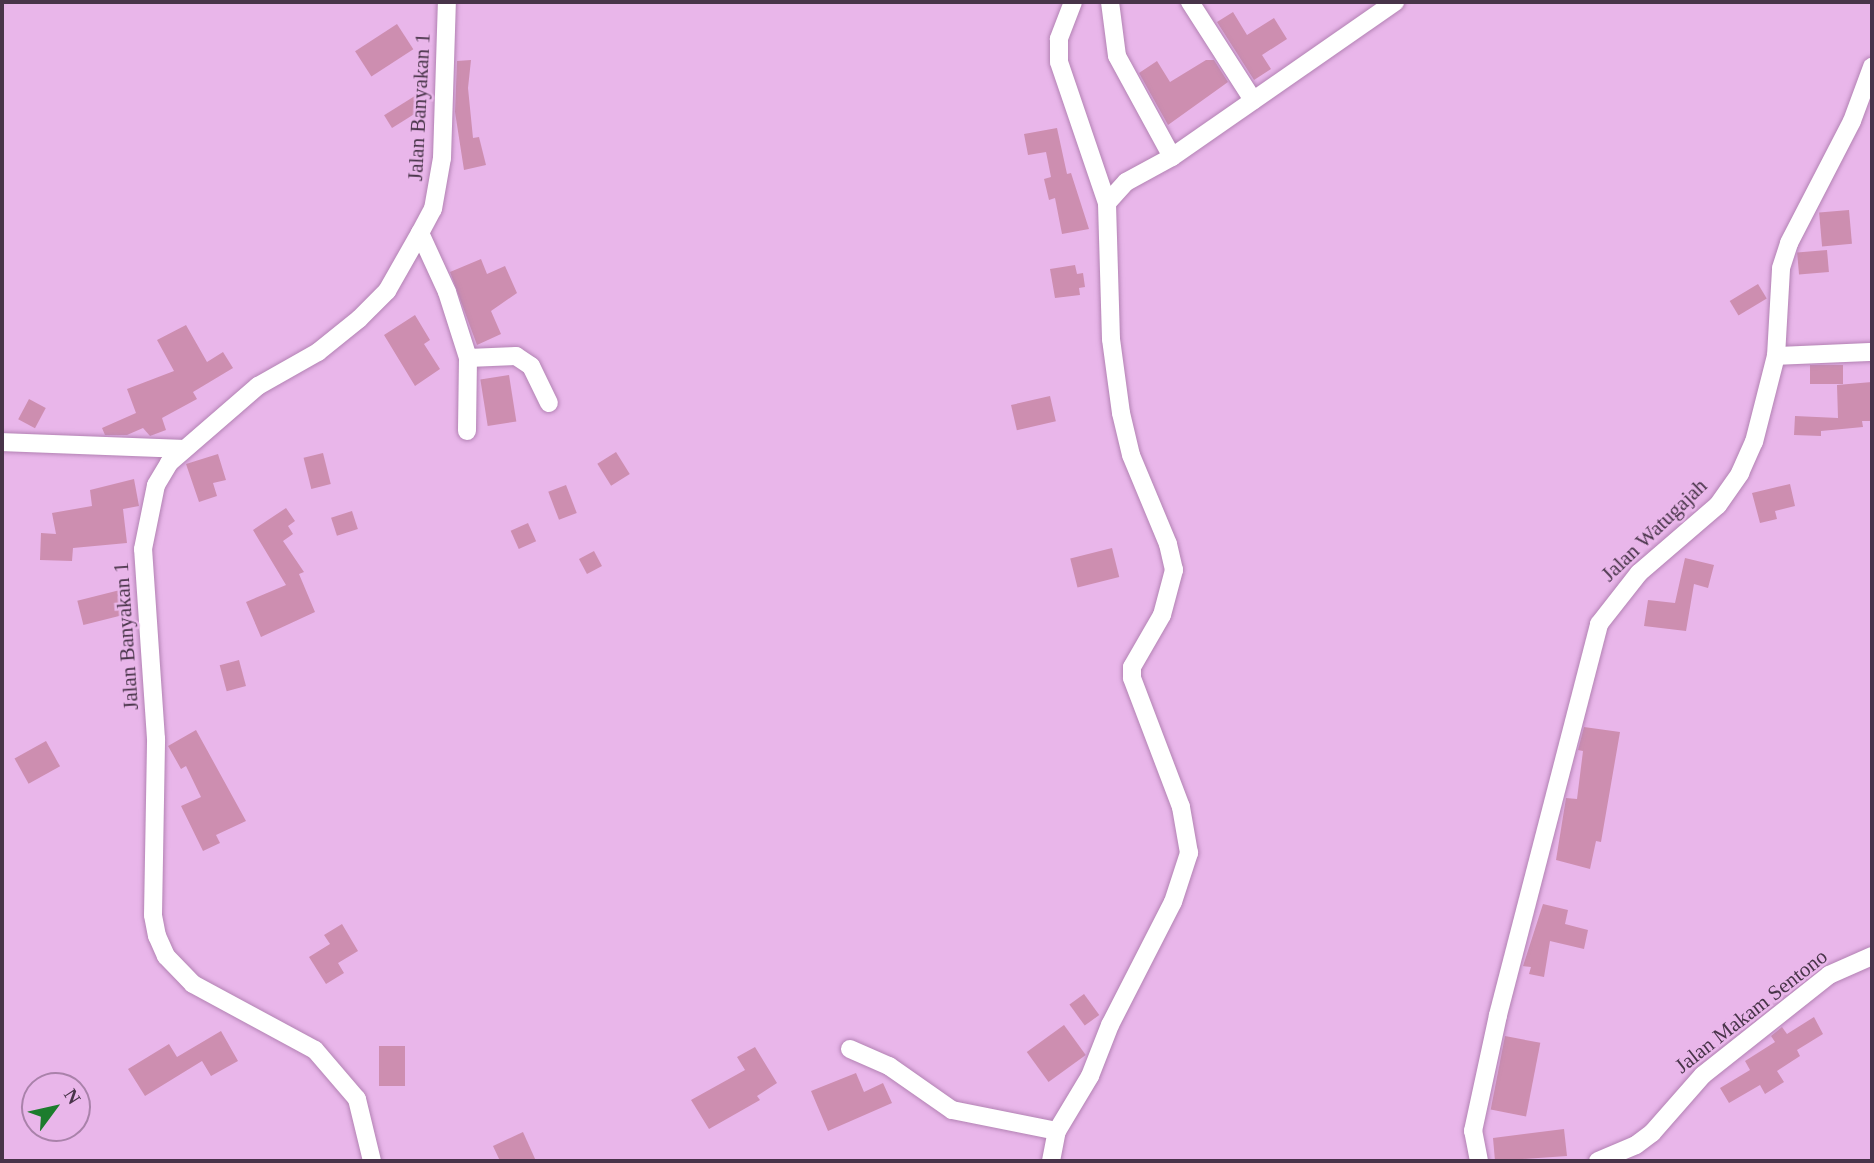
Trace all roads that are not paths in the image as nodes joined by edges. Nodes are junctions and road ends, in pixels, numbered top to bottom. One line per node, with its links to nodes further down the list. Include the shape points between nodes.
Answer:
1 (447, 2): 10 (street, Jalan Banyakan 1, via 442,158 433,209)
2 (1073, 2): 9 (street, via 1059,39 1059,62)
3 (1110, 2): 8 (street, via 1117,56)
4 (1190, 2): 7 (street)
5 (1395, 2): 7 (street)
6 (1872, 67): 12 (street, Jalan Watugajah, via 1852,121 1789,243 1781,268)
7 (1253, 100): 8 (street)
8 (1172, 157): 9 (street, via 1126,182)
9 (1107, 203): 20 (street, via 1111,339 1121,413 1131,456 1168,544 1174,570 1162,615 1132,667 1132,678 1181,807 1189,853 1173,902 1110,1025 1090,1076)
10 (420, 233): 13 (street, via 447,292); 17 (street, Jalan Banyakan 1, via 387,291 340,336 258,386)
11 (1872, 352): 12 (street)
12 (1776, 356): 23 (street, Jalan Watugajah, via 1754,442 1740,473 1718,505 1639,573 1598,624 1498,1015 1473,1131)
13 (468, 358): 14 (street, via 516,356 531,366); 15 (street)
14 (549, 403)
15 (467, 430)
16 (2, 442): 17 (street)
17 (183, 449): 21 (street, Jalan Banyakan 1, via 156,485 143,549 156,739 154,926 166,956 182,976 293,1036 337,1074 364,1113)
18 (1872, 956): 24 (street, Jalan Makam Sentono, via 1829,975 1703,1075 1653,1133)
19 (850, 1049): 20 (street, via 889,1066 952,1110)
20 (1057, 1131): 22 (street)
21 (372, 1161)
22 (1051, 1161)
23 (1479, 1161)
24 (1598, 1161)

